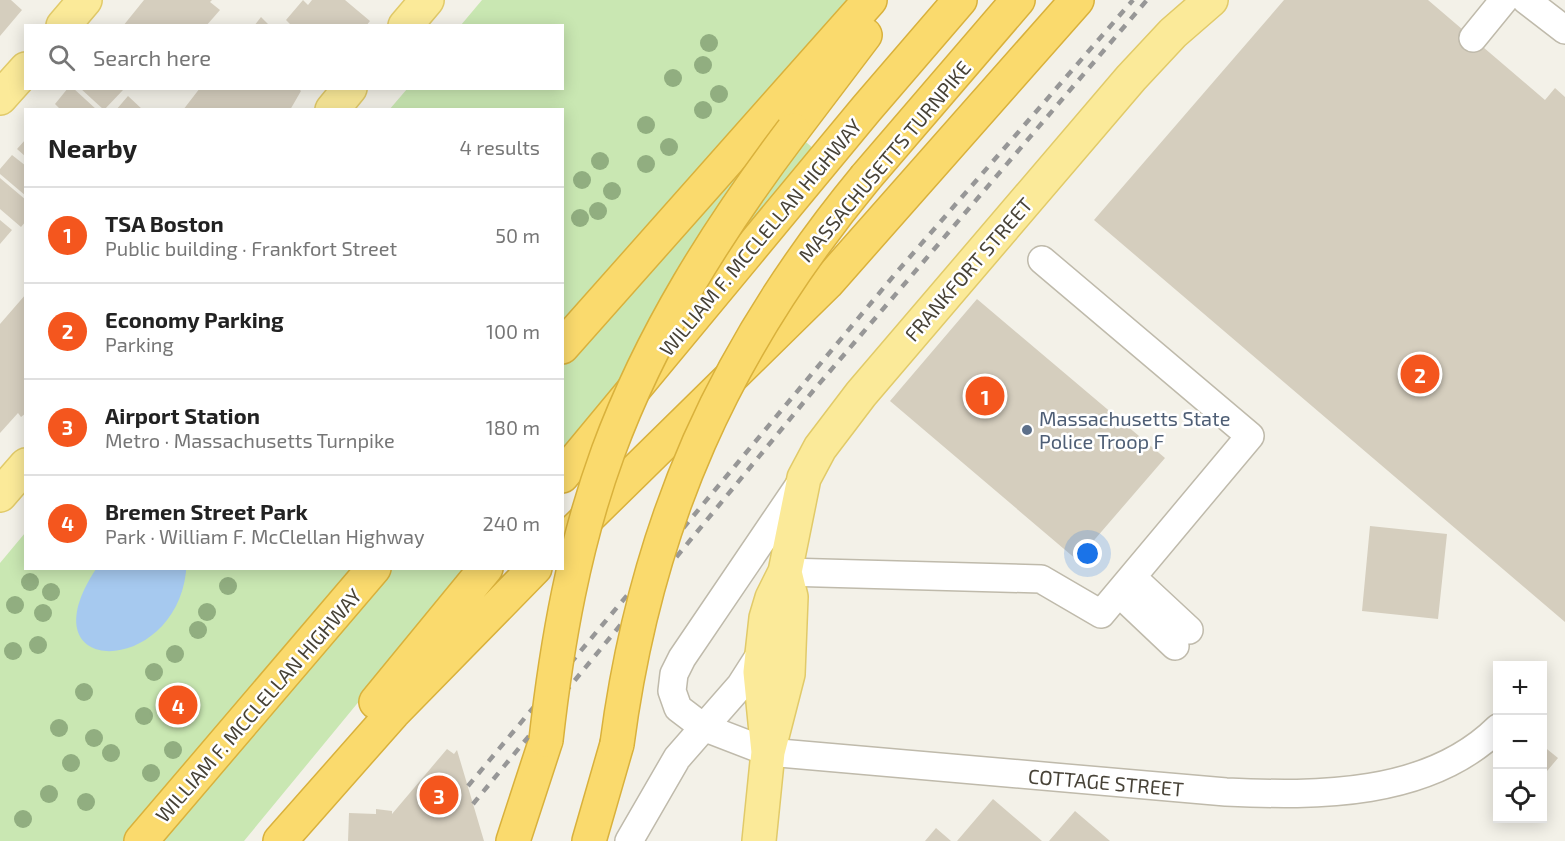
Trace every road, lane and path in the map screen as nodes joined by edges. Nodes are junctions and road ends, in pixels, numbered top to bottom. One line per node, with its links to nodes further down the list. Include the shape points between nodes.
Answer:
1 (85, 0): 11 (main road)
2 (427, 0): 12 (main road)
3 (870, 0): 19 (highway)
4 (892, 0): 19 (highway)
5 (960, 0): 23 (highway, WILLIAM F. MCCLELLAN HIGHWAY)
6 (1018, 0): 37 (highway, MASSACHUSETTS TURNPIKE, bridge, via 822,231 774,299 739,359 675,498 649,579 628,668)
7 (1077, 0): 26 (highway, via 827,283)
8 (1210, 0): 24 (main road, FRANKFORT STREET, via 1131,78 868,385 840,420)
9 (1504, 0): 14 (street)
10 (1526, 0): 13 (street)
11 (65, 24)
12 (407, 24)
13 (1565, 30)
14 (1473, 38)
15 (24, 71): 17 (main road)
16 (348, 90): 18 (main road)
17 (0, 98)
18 (334, 108)
19 (782, 121): 21 (highway); 36 (highway, bridge, via 667,325 608,452 581,539 558,645)
20 (1042, 260): 31 (street, via 1250,436)
21 (564, 345)
22 (24, 467): 25 (main road)
23 (564, 475)
24 (804, 478): 30 (main road, FRANKFORT STREET); 34 (street, COTTAGE STREET, via 674,674 672,691 678,708)
25 (2, 490)
26 (564, 541)
27 (372, 570): 39 (highway, WILLIAM F. MCCLELLAN HIGHWAY)
28 (484, 570): 40 (highway)
29 (534, 570): 41 (highway, via 386,721)
30 (785, 572): 31 (street, via 1041,579 1101,614); 33 (main road, FRANKFORT STREET, via 766,618); 38 (main road, FRANKFORT STREET, via 791,597 788,674)
31 (1125, 585): 32 (street)
32 (1182, 638)
33 (763, 650): 34 (street, via 740,686); 38 (main road, FRANKFORT STREET, via 760,672)
34 (703, 727): 38 (street, COTTAGE STREET); 46 (street, via 677,758)
35 (1493, 732): 38 (street, COTTAGE STREET, via 1454,762 1426,772 1366,788 1297,793 1226,792)
36 (546, 740): 42 (highway); 43 (highway)
37 (617, 744): 44 (highway); 45 (highway, MASSACHUSETTS TURNPIKE)
38 (768, 752): 47 (main road)
39 (141, 841)
40 (264, 841)
41 (280, 841)
42 (513, 841)
43 (537, 841)
44 (589, 841)
45 (609, 841)
46 (629, 841)
47 (759, 841)

